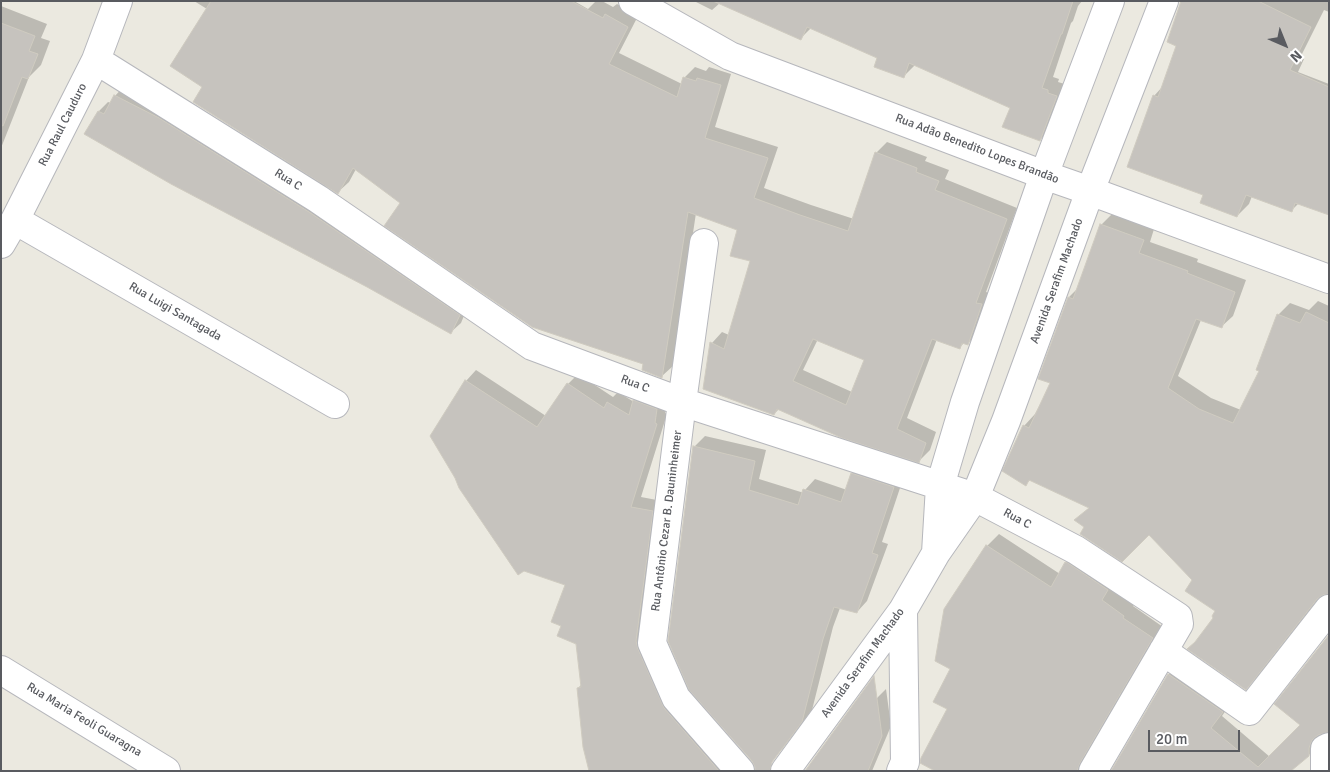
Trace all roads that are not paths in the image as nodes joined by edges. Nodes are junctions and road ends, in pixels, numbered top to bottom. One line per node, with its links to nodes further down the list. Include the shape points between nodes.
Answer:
1 (118, 1): 5 (street, Rua Raul Cauduro)
2 (633, 1): 6 (street, Rua Adão Benedito Lopes Brandão, via 730,56)
3 (1110, 1): 6 (street, Avenida Serafim Machado)
4 (1164, 1): 7 (street, Avenida Serafim Machado)
5 (96, 60): 8 (street, Rua Raul Cauduro); 12 (street, Rua C, via 318,198 532,346)
6 (1044, 175): 7 (street, Rua Adão Benedito Lopes Brandão); 14 (street, Avenida Serafim Machado, via 965,402)
7 (1090, 191): 11 (street, Rua Adão Benedito Lopes Brandão); 15 (street, Avenida Serafim Machado, via 1006,422)
8 (15, 220): 10 (street, Rua Raul Cauduro); 13 (street, Rua Luigi Santagada)
9 (704, 243): 12 (street, Rua Antônio Cezar B. Dauninheimer)
10 (1, 244)
11 (1329, 279)
12 (682, 402): 14 (street, Rua C); 23 (street, Rua Antônio Cezar B. Dauninheimer, via 652,643 676,698)
13 (335, 404)
14 (940, 486): 15 (street, Rua C); 16 (street, Avenida Serafim Machado)
15 (975, 497): 16 (street, Avenida Serafim Machado); 19 (street, Rua C, via 1076,550 1178,618)
16 (936, 553): 18 (street, Avenida Serafim Machado)
17 (1329, 609): 19 (street, via 1249,711)
18 (903, 610): 24 (street, Avenida Serafim Machado); 25 (street, via 905,762)
19 (1163, 651): 26 (street, Rua C)
20 (1, 670): 22 (street, Rua Maria Feoli Guaragna)
21 (1329, 747): 27 (street, via 1325,749)
22 (166, 771)
23 (740, 771)
24 (785, 771)
25 (901, 771)
26 (1094, 771)
27 (1325, 771)

